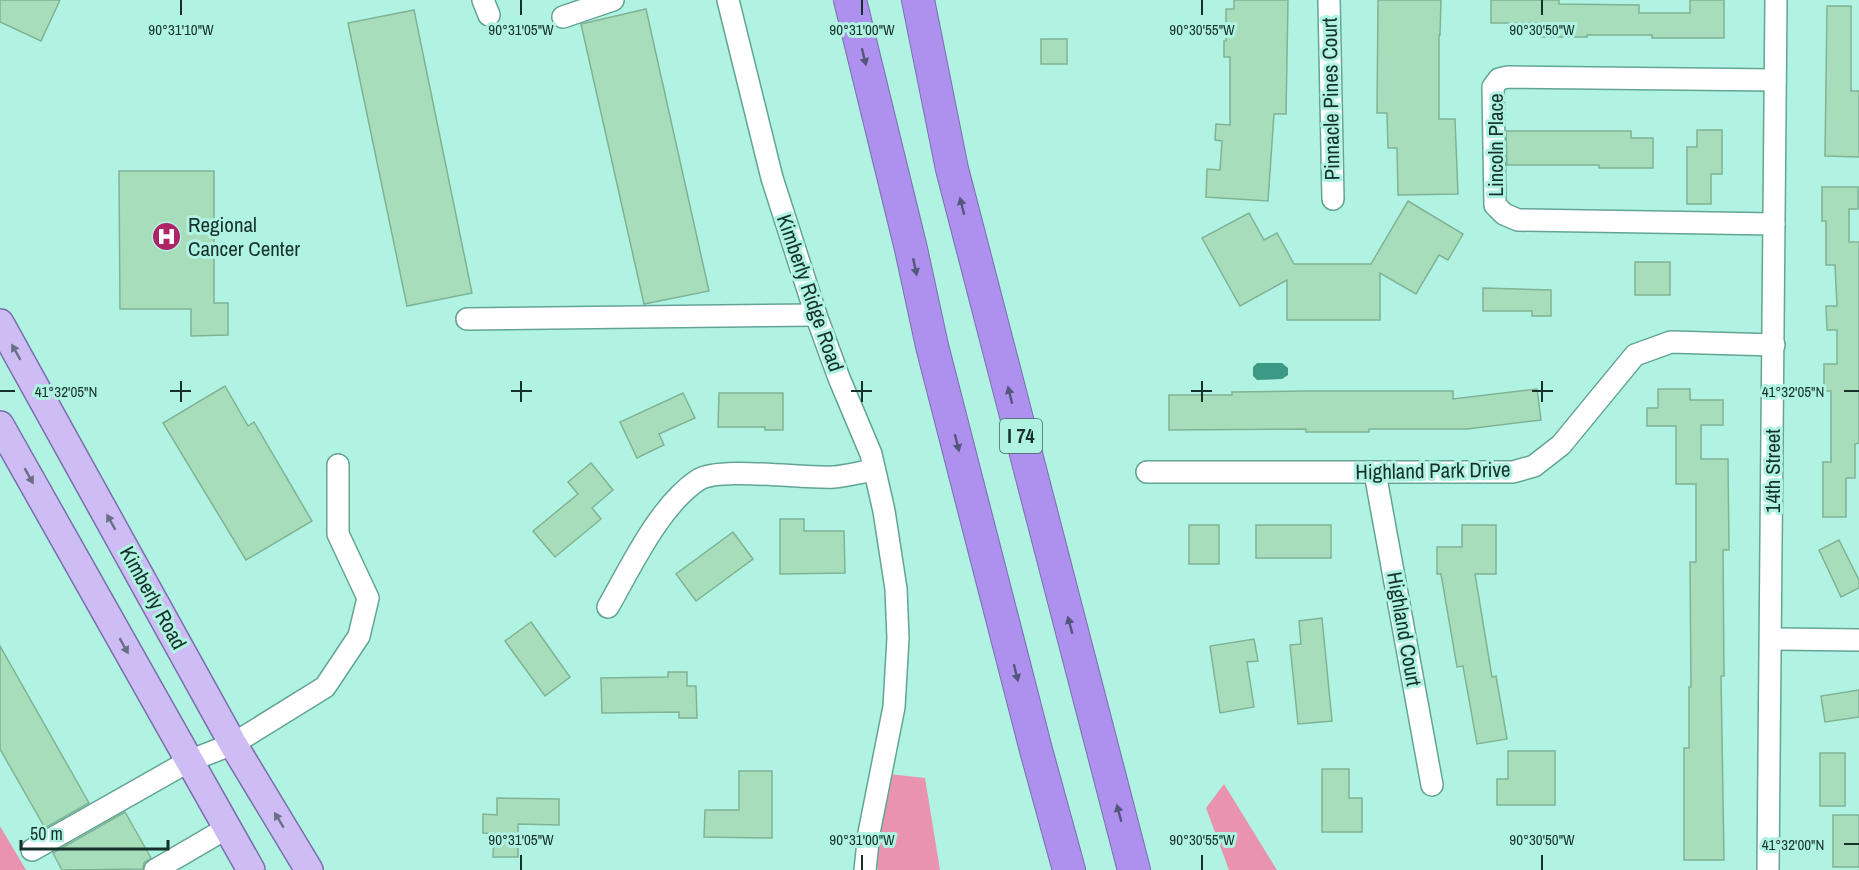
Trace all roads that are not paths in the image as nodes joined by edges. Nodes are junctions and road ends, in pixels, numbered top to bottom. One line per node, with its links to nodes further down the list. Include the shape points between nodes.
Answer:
1 (613, 0): 7 (street)
2 (728, 0): 11 (street, Kimberly Ridge Road, via 772,178)
3 (850, 0): 32 (highway, one-way to 32, via 932,346)
4 (918, 0): 33 (highway, I 74, one-way to 4, via 952,169)
5 (1329, 0): 9 (street, Pinnacle Pines Court)
6 (1776, 0): 8 (street, 14th Street)
7 (562, 17)
8 (1775, 80): 10 (street, 14th Street); 10 (street, Lincoln Place, via 1508,77 1499,79 1493,87 1495,205 1504,214 1518,220)
9 (1334, 199)
10 (1774, 224): 14 (street, 14th Street)
11 (816, 315): 12 (street); 17 (street, Kimberly Ridge Road)
12 (467, 319)
13 (0, 323): 23 (main road, Kimberly Road, one-way to 13)
14 (1774, 345): 19 (street, Highland Park Drive, via 1671,342 1635,355 1561,445 1534,466 1513,472); 21 (street, 14th Street)
15 (0, 425): 24 (main road, one-way to 24)
16 (338, 465): 23 (street, via 338,534 368,598 359,636 325,687)
17 (874, 470): 20 (street, via 834,477 719,474 699,479 655,526); 31 (street, Kimberly Ridge Road, via 896,589 897,638 894,707)
18 (1148, 472): 19 (street, Highland Park Drive)
19 (1375, 473): 25 (street, Highland Court)
20 (608, 607)
21 (1771, 639): 22 (street); 34 (street, 14th Street)
22 (1859, 640)
23 (233, 744): 24 (street); 30 (main road, Kimberly Road, one-way to 23)
24 (189, 761): 26 (main road); 27 (street)
25 (1432, 785)
26 (227, 828): 28 (street); 29 (main road)
27 (32, 850)
28 (155, 870)
29 (251, 870)
30 (309, 870)
31 (865, 870)
32 (1069, 870)
33 (1134, 870)
34 (1768, 870)

